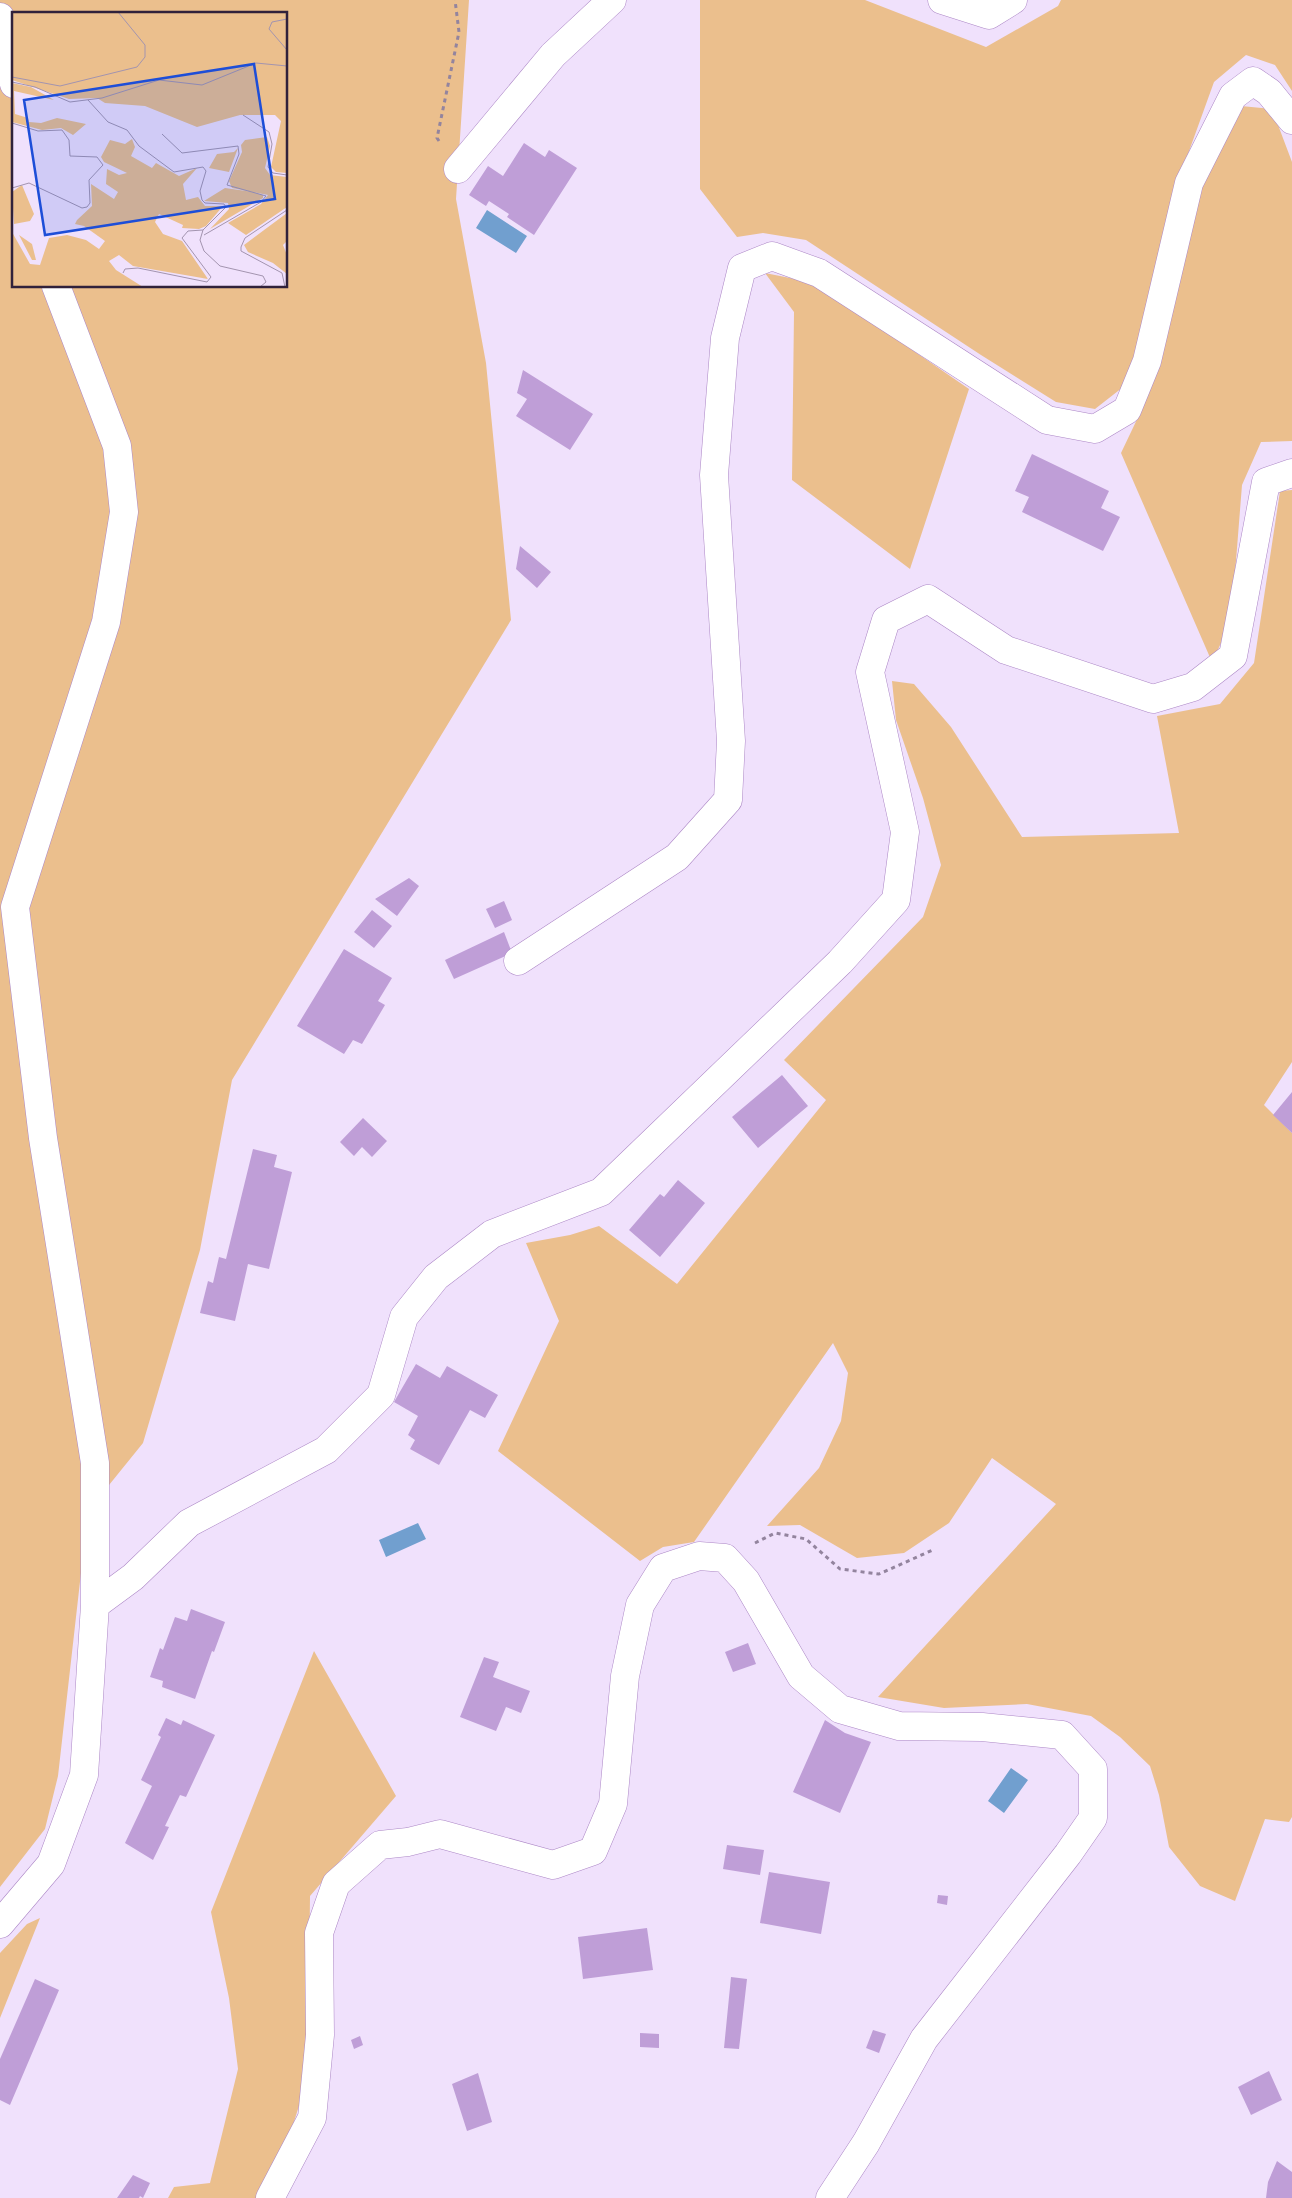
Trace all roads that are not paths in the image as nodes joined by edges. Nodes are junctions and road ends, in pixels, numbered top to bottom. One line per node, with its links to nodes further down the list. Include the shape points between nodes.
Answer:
1 (612, 0): 7 (street, via 553,55)
2 (942, 0): 3 (street, via 989,15)
3 (1013, 0)
4 (0, 17): 5 (street)
5 (12, 74)
6 (1292, 120): 10 (street, via 1269,92 1253,81 1233,96 1190,183 1147,361 1127,410 1095,429 1047,420 819,273 772,256 742,268 726,338 714,476 731,741 728,800 677,857)
7 (458, 169)
8 (57, 288): 11 (street, via 117,446 124,512 106,622 15,907 43,1138 95,1462)
9 (1292, 473): 11 (street, via 1266,482 1233,656 1193,687 1153,699 1108,686 1006,650 928,599 886,620 870,672 905,832 896,900 840,962 601,1192 492,1234 436,1277 404,1317 381,1395 326,1450 189,1523 133,1577)
10 (518, 961)
11 (95, 1605): 12 (street, via 84,1776 51,1864)
12 (0, 1924)
13 (270, 2198): 14 (street, via 312,2118 320,2035 319,1933 336,1884 380,1845 440,1834 553,1865 593,1851 613,1804 625,1676 640,1605 663,1568 699,1556 725,1558 746,1581 801,1676 840,1709 899,1726 982,1727 1062,1735 1093,1769 1093,1818 924,2039 866,2143)
14 (830, 2198)

